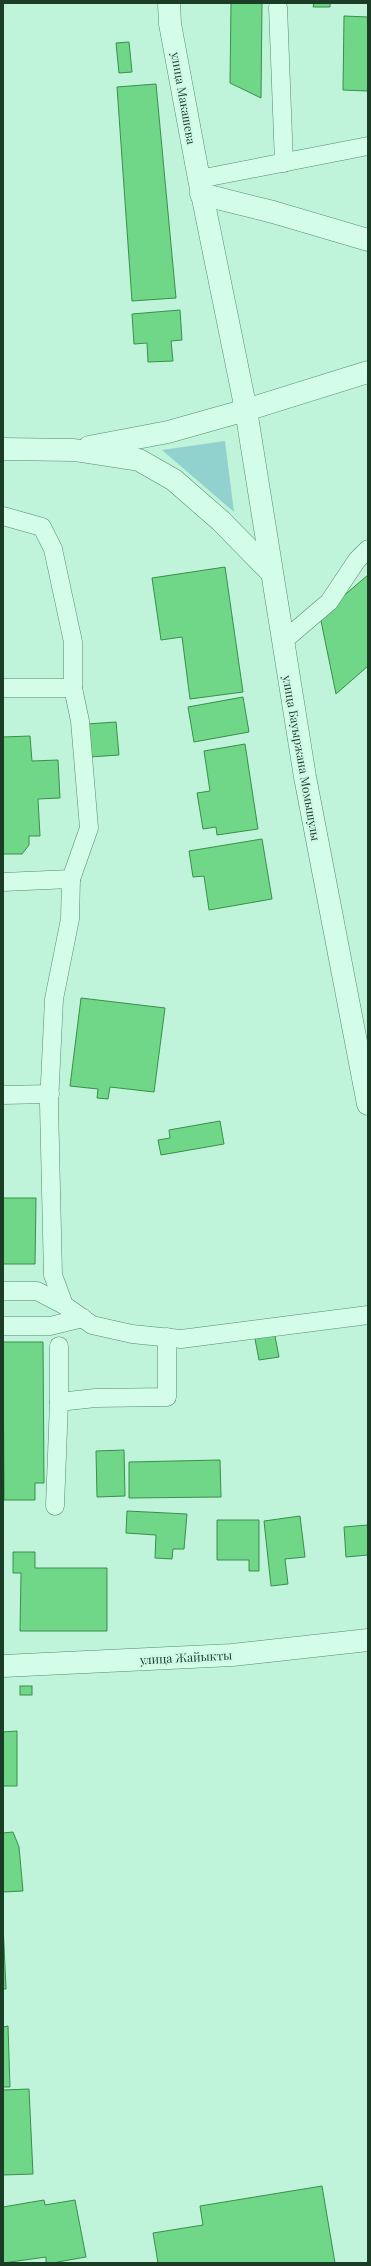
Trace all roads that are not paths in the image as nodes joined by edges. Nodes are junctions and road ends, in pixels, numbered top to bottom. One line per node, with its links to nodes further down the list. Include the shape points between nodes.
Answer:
1 (169, 3): 5 (street, улица Макашева, via 170,24)
2 (278, 7): 4 (lane)
3 (368, 146): 4 (lane)
4 (284, 163): 5 (lane)
5 (200, 187): 6 (street); 8 (street, улица Макашева)
6 (368, 240)
7 (368, 372): 8 (street)
8 (246, 410): 10 (street, via 168,432); 13 (street, улица Бауыржана Момышулы)
9 (3, 449): 10 (street)
10 (74, 450): 13 (street, via 139,460 174,480 221,520)
11 (3, 516): 16 (lane, via 42,527 53,549 74,642)
12 (368, 549): 14 (lane, via 357,560 329,602)
13 (271, 572): 14 (street, улица Бауыржана Момышулы)
14 (282, 642): 19 (street, улица Бауыржана Момышулы, via 305,777)
15 (3, 688): 16 (lane)
16 (73, 688): 17 (lane, via 80,721 89,828)
17 (71, 879): 18 (lane); 20 (lane, via 70,919 54,999)
18 (3, 882)
19 (363, 1054): 22 (street, улица Бауыржана Момышулы)
20 (50, 1094): 21 (lane); 24 (lane, via 53,1275)
21 (3, 1095)
22 (368, 1104)
23 (3, 1291): 24 (lane, via 38,1291)
24 (64, 1305): 26 (lane)
25 (368, 1315): 28 (lane, via 181,1339)
26 (83, 1318): 27 (lane, via 50,1326); 28 (lane, via 92,1325 112,1330)
27 (3, 1326)
28 (167, 1337): 30 (lane, via 167,1397 95,1398)
29 (59, 1346): 30 (lane)
30 (59, 1402): 31 (lane)
31 (55, 1506)
32 (368, 1640): 33 (street, улица Жайыкты, via 232,1655)
33 (3, 1666)

